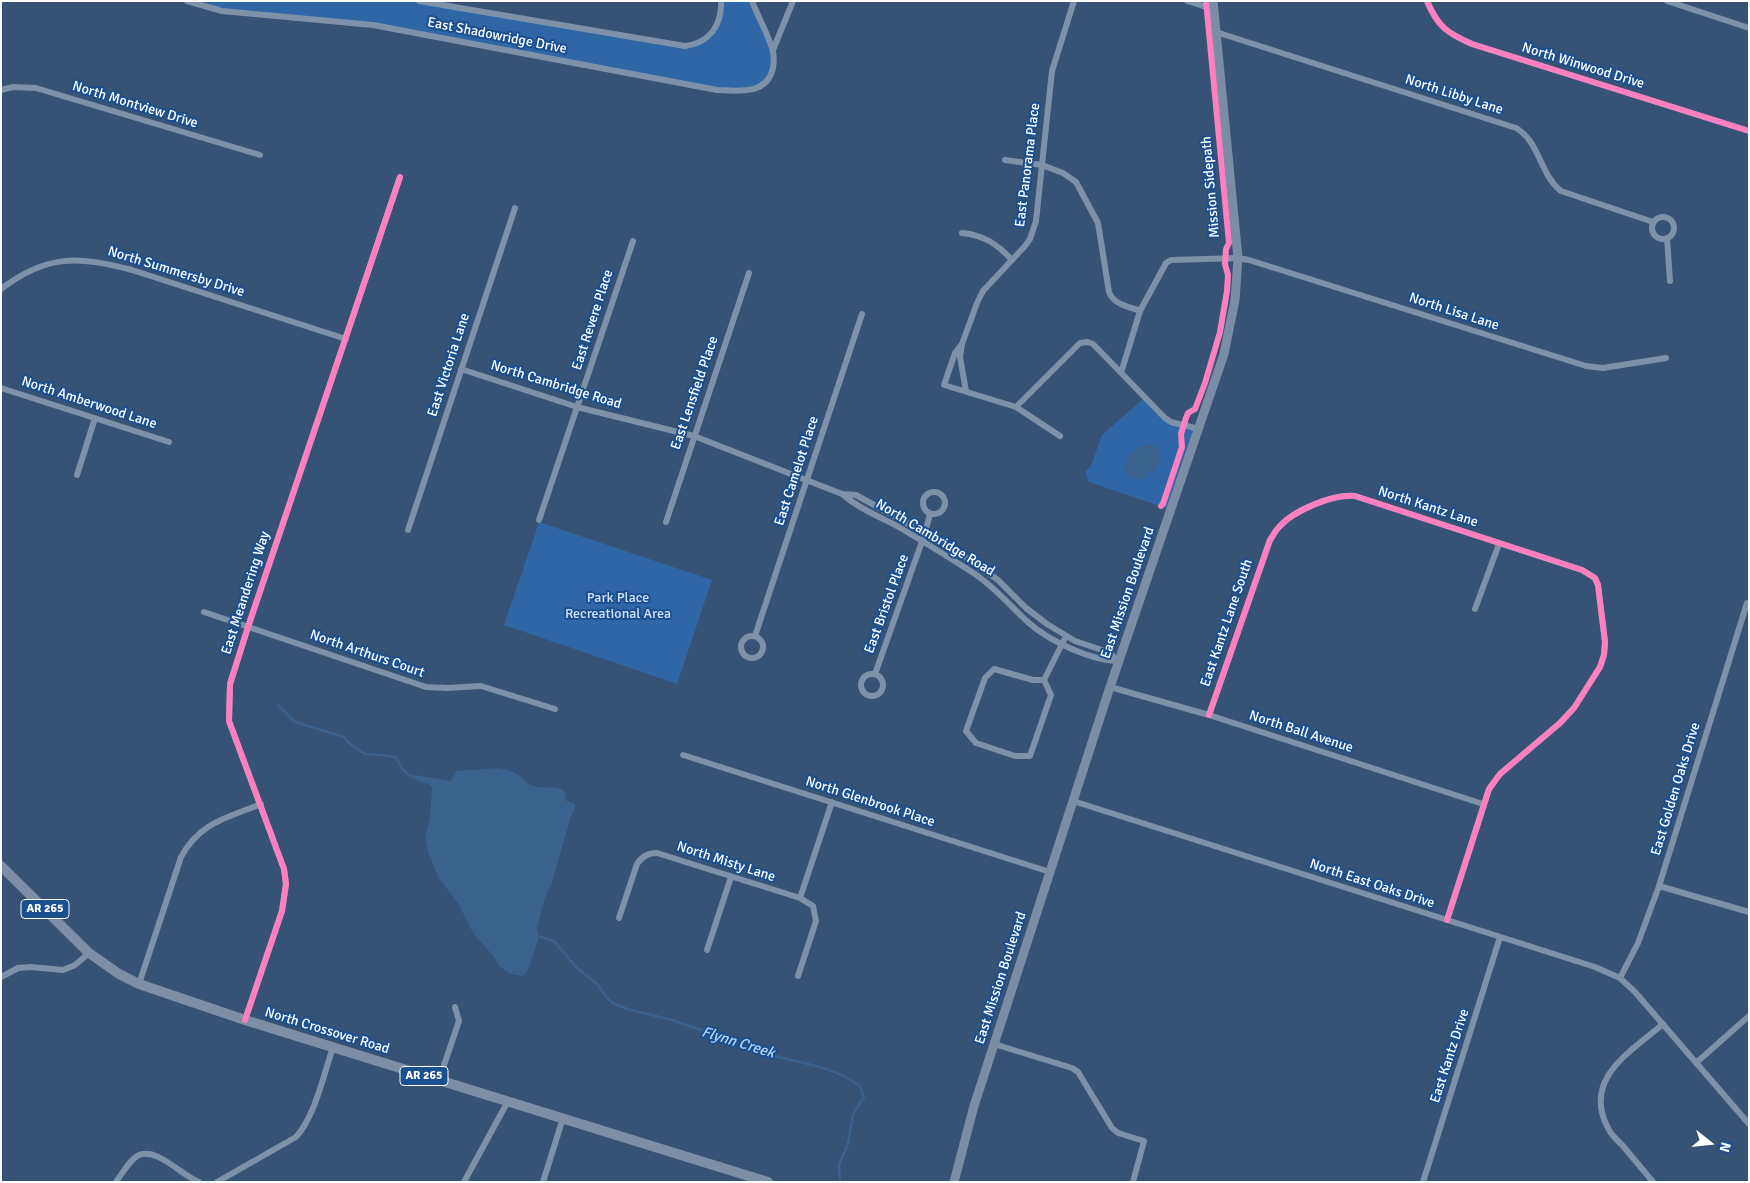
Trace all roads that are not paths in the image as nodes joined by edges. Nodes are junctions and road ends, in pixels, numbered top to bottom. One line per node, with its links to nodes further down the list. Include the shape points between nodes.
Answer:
1 (187, 1): 13 (street, East Shadowridge Drive, via 222,12 373,25 734,91 761,87 771,77)
2 (419, 1): 3 (street, via 677,46 694,45 715,30 721,17)
3 (721, 1)
4 (752, 1): 13 (street)
5 (793, 1): 13 (street)
6 (1074, 1): 18 (street, East Panorama Place, via 1052,71)
7 (1187, 1): 10 (street)
8 (1427, 1): 15 (street, North Winwood Drive, via 1438,24 1451,35 1472,44)
9 (1667, 1): 11 (street)
10 (1213, 5): 12 (main road, East Mission Boulevard)
11 (1749, 28)
12 (1216, 32): 21 (street, North Libby Lane, via 1516,128 1530,140 1550,180 1561,191); 25 (main road, East Mission Boulevard)
13 (773, 50)
14 (1, 90): 16 (street, North Montview Drive, via 36,88)
15 (1749, 132)
16 (260, 155)
17 (1004, 160): 18 (street)
18 (1042, 165): 26 (street, East Panorama Place, via 1033,231); 30 (street, via 1076,182 1098,223 1109,292 1117,302)
19 (400, 177): 32 (street, East Meandering Way)
20 (515, 208): 35 (street, East Victoria Lane)
21 (1654, 222): 23 (street, via 1654,235 1660,239); 23 (street, North Libby Lane, via 1662,216 1672,220 1674,230)
22 (962, 233): 26 (street, via 990,240)
23 (1667, 238): 28 (street, North Libby Lane)
24 (632, 241): 39 (street, East Revere Place)
25 (1238, 258): 30 (street, North Lisa Lane, via 1171,260 1166,263); 34 (street, North Lisa Lane, via 1586,366 1603,368); 42 (main road, East Mission Boulevard, via 1229,335)
26 (1012, 260): 33 (street, East Panorama Place, via 983,291)
27 (749, 273): 43 (street, East Lensfield Place)
28 (1670, 280)
29 (1, 289): 32 (street, North Summersby Drive, via 33,269 54,262 100,261)
30 (1140, 311): 36 (street)
31 (862, 314): 47 (street, East Camelot Place)
32 (346, 339): 60 (street, East Meandering Way)
33 (962, 344): 38 (street, East Panorama Place, via 960,356); 38 (street, East Panorama Place, via 955,353 944,385)
34 (1666, 358)
35 (461, 368): 39 (street, North Cambridge Road); 52 (street, East Victoria Lane)
36 (1121, 372): 40 (street, via 1093,344 1084,341); 42 (street, via 1165,418)
37 (1, 388): 41 (street, North Amberwood Lane)
38 (966, 391): 40 (street)
39 (577, 407): 43 (street, North Cambridge Road); 50 (street, East Revere Place)
40 (1016, 407): 44 (street)
41 (95, 418): 45 (street, North Amberwood Lane); 46 (street)
42 (1199, 430): 64 (main road, East Mission Boulevard)
43 (694, 436): 47 (street, North Cambridge Road); 51 (street, East Lensfield Place)
44 (1060, 436)
45 (169, 442)
46 (76, 475)
47 (808, 480): 48 (street, North Cambridge Road); 61 (street, East Camelot Place)
48 (842, 494): 53 (street, North Cambridge Road, via 856,495); 55 (street, North Cambridge Road, via 852,503)
49 (930, 514): 53 (street, East Bristol Place)
50 (539, 520)
51 (666, 522)
52 (408, 530)
53 (925, 533): 55 (street, East Bristol Place); 62 (street, North Cambridge Road, via 975,563 1026,608)
54 (1270, 540): 56 (street, North Kantz Lane, via 1280,526 1296,514 1324,500 1345,495); 69 (street, East Kantz Lane South)
55 (922, 542): 63 (street, North Cambridge Road, via 986,581 1031,624); 65 (street, East Bristol Place)
56 (1499, 544): 58 (street); 74 (street, North Kantz Lane, via 1589,573 1595,578 1605,642 1600,667 1574,708 1500,774)
57 (1748, 603): 78 (street, East Golden Oaks Drive)
58 (1475, 609)
59 (204, 612): 60 (street, North Arthurs Court)
60 (248, 627): 68 (street, North Arthurs Court, via 426,687 481,686); 73 (street, East Meandering Way, via 230,684 229,721)
61 (755, 636)
62 (1066, 637): 63 (street); 64 (street, North Cambridge Road, via 1108,652)
63 (1062, 644): 64 (street, North Cambridge Road, via 1106,661); 66 (street)
64 (1119, 661): 67 (main road, East Mission Boulevard)
65 (875, 674)
66 (1044, 680): 66 (street, via 1051,695 1030,756 1015,756 976,743 966,731 985,678 994,669)
67 (1110, 687): 69 (street, North Ball Avenue); 71 (main road, East Mission Boulevard)
68 (555, 709)
69 (1208, 715): 74 (street, North Ball Avenue)
70 (683, 755): 72 (street, North Glenbrook Place)
71 (1073, 801): 76 (main road, East Mission Boulevard); 82 (street, North East Oaks Drive)
72 (832, 802): 76 (street, North Glenbrook Place); 79 (street)
73 (261, 804): 89 (street, via 202,830 187,846); 92 (street, East Meandering Way, via 284,869 286,884 282,911)
74 (1483, 804): 82 (street)
75 (1, 866): 85 (main road, North Crossover Road / AR 265)
76 (1050, 872): 94 (main road, East Mission Boulevard)
77 (731, 877): 79 (street, North Misty Lane); 81 (street, North Misty Lane, via 658,853 645,856 636,864); 84 (street)
78 (1659, 886): 80 (street); 88 (street, East Golden Oaks Drive, via 1638,943)
79 (800, 898): 86 (street, via 814,906 816,921)
80 (1749, 912)
81 (619, 918)
82 (1447, 920): 83 (street, North East Oaks Drive)
83 (1500, 937): 88 (street, North East Oaks Drive, via 1596,967); 109 (street, East Kantz Drive)
84 (707, 950)
85 (89, 953): 87 (street, via 75,966 63,970 18,968); 89 (main road, North Crossover Road / AR 265)
86 (798, 976)
87 (1, 977)
88 (1620, 978): 93 (street, North East Oaks Drive)
89 (139, 984): 92 (main road, North Crossover Road / AR 265)
90 (455, 1007): 97 (street, via 459,1021)
91 (1749, 1016): 96 (street)
92 (245, 1020): 95 (main road, North Crossover Road / AR 265)
93 (1663, 1024): 96 (street, North East Oaks Drive); 110 (street, via 1618,1062 1605,1078 1599,1098 1608,1130)
94 (994, 1044): 107 (main road, East Mission Boulevard); 108 (street, via 1078,1072 1112,1128 1144,1141)
95 (333, 1047): 97 (main road, North Crossover Road / AR 265); 103 (street, via 304,1129 296,1137)
96 (1696, 1062): 100 (street, North East Oaks Drive)
97 (439, 1080): 98 (main road, North Crossover Road / AR 265)
98 (508, 1102): 99 (main road, North Crossover Road / AR 265); 104 (street)
99 (563, 1118): 105 (street); 106 (main road, North Crossover Road / AR 265)
100 (1749, 1124)
101 (116, 1182): 102 (street, via 138,1155 147,1153 163,1159)
102 (198, 1182)
103 (217, 1182)
104 (464, 1182)
105 (543, 1182)
106 (768, 1182)
107 (954, 1182)
108 (1134, 1182)
109 (1423, 1182)
110 (1653, 1182)

